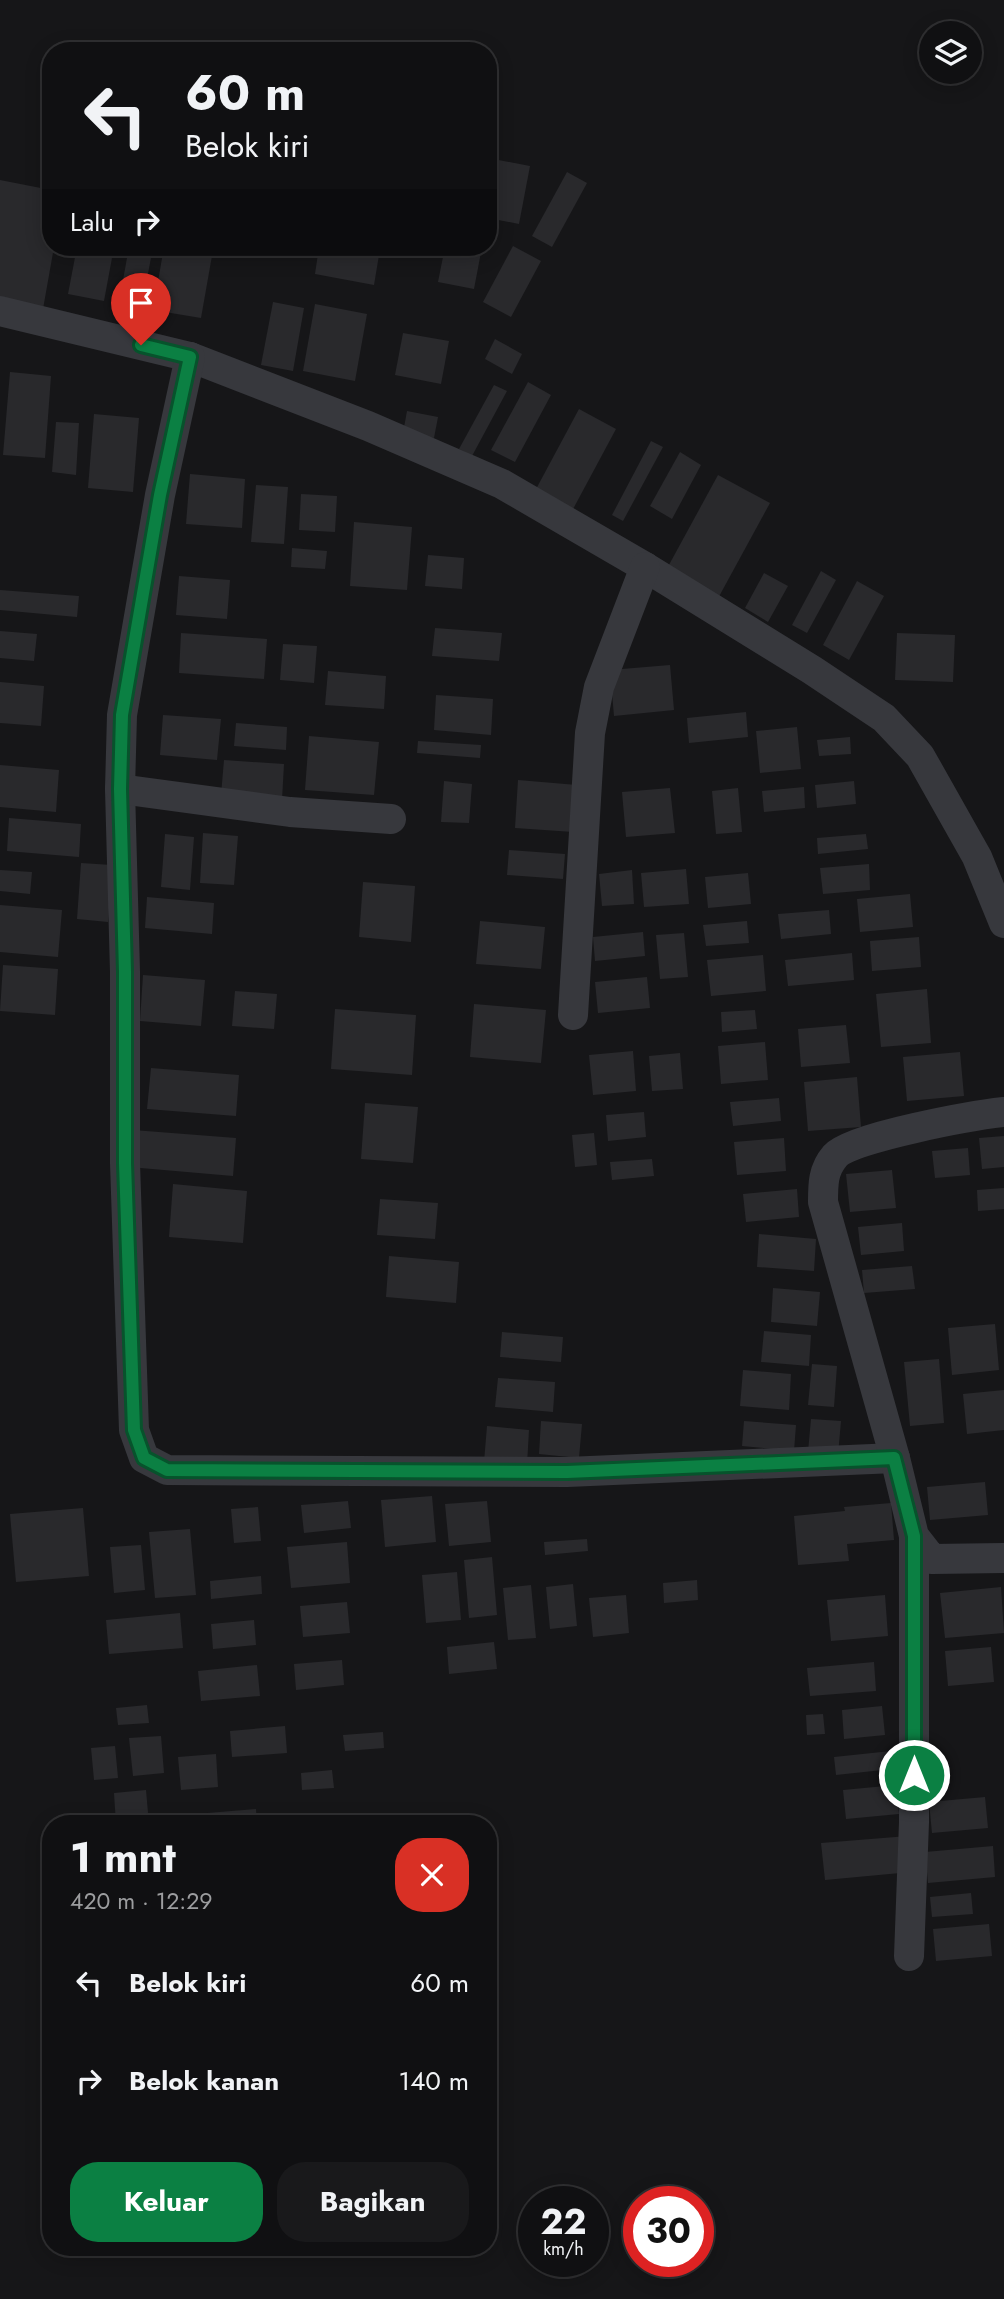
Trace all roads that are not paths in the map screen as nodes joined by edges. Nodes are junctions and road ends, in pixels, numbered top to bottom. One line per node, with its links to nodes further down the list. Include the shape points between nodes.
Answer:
1 (0, 311): 2 (street)
2 (190, 357): 3 (street, via 502,484); 4 (street, via 160,495 122,715)
3 (645, 567): 6 (street, via 884,718 920,756 977,858); 7 (street, via 599,687 590,733)
4 (120, 789): 5 (street, via 290,812); 9 (street, via 134,1430 144,1458 167,1470 567,1472)
5 (391, 819)
6 (1004, 923)
7 (573, 1015)
8 (1004, 1112): 9 (street, via 860,1142 836,1154 823,1178 823,1202)
9 (894, 1458): 10 (street)
10 (914, 1536): 11 (street, via 932,1559); 12 (street)
11 (1004, 1558)
12 (909, 1956)

